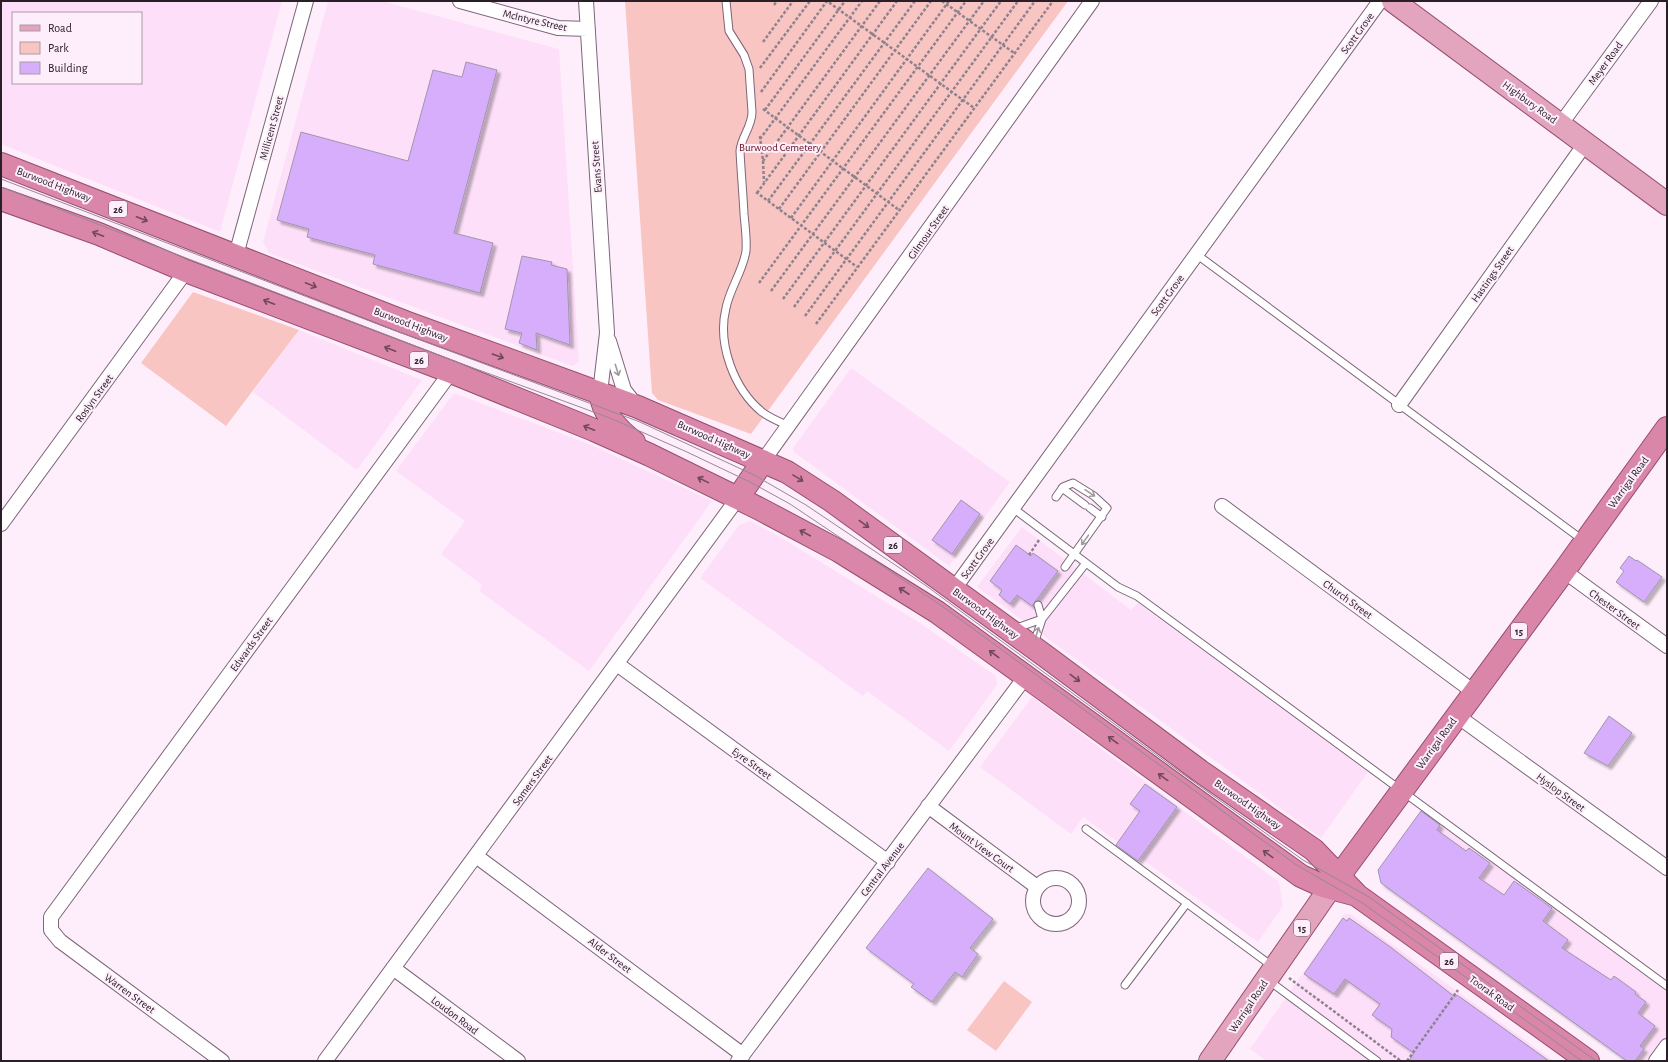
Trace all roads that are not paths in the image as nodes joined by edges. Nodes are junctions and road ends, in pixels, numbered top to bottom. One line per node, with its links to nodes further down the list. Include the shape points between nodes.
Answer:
1 (306, 1): 16 (street, Millicent Street)
2 (460, 1): 9 (street, McIntyre Street, via 558,28)
3 (586, 1): 9 (street, Evans Street)
4 (726, 1): 24 (lane, via 729,31 747,62 752,101 752,119 740,145 746,249 726,308 723,326 727,358 734,375 752,402 767,415)
5 (1092, 1): 24 (street, Gilmour Street)
6 (1380, 1): 15 (street, Scott Grove)
7 (1393, 1): 10 (main road, Highbury Road)
8 (1651, 1): 10 (street, Meyer Road)
9 (588, 30): 18 (street, Evans Street)
10 (1560, 125): 11 (main road, Highbury Road)
11 (1585, 144): 14 (main road, Highbury Road); 22 (street, Hastings Street)
12 (1, 164): 16 (highway, Burwood Highway / 26, one-way to 16)
13 (1, 199): 17 (highway, 26, one-way to 13, via 99,234)
14 (1667, 204)
15 (1196, 254): 22 (lane); 32 (street, Scott Grove)
16 (236, 255): 19 (highway, Burwood Highway / 26, one-way to 19)
17 (186, 271): 20 (highway, 26, one-way to 17); 34 (street, Roslyn Street)
18 (607, 333): 21 (street, Evans Street); 23 (street, Evans Street, one-way to 23, via 624,390)
19 (468, 346): 20 (highway); 21 (highway, Burwood Highway / 26, one-way to 21)
20 (450, 372): 26 (highway, 26, one-way to 20); 60 (street, Edwards Street)
21 (600, 393): 23 (highway, Burwood Highway / 26); 26 (highway, via 610,418)
22 (1399, 405): 35 (lane)
23 (638, 406): 27 (highway, Burwood Highway / 26)
24 (789, 426): 27 (street, Gilmour Street)
25 (1667, 428): 35 (highway, Warrigal Road / 15)
26 (650, 455): 30 (highway, 26, one-way to 26)
27 (763, 461): 30 (highway); 40 (highway, Burwood Highway / 26, one-way to 40, via 787,472 832,501)
28 (1062, 488): 29 (lane); 33 (lane); 33 (lane, one-way to 33, via 1073,483 1094,496 1107,508)
29 (1056, 497)
30 (738, 498): 42 (highway, 26, one-way to 30, via 839,552); 47 (street, Somers Street)
31 (1222, 506): 49 (street, Church Street)
32 (1013, 508): 36 (lane); 40 (street, Scott Grove)
33 (1102, 517): 36 (lane, one-way to 36)
34 (1, 524)
35 (1585, 542): 39 (highway, Warrigal Road / 15)
36 (1074, 554): 37 (lane); 38 (lane)
37 (1086, 563): 43 (lane); 51 (lane, via 1118,587 1137,596)
38 (1065, 567)
39 (1564, 571): 45 (street, Chester Street); 49 (highway, Warrigal Road / 15)
40 (954, 589): 42 (highway); 44 (highway, Burwood Highway / 26)
41 (1038, 605): 43 (lane)
42 (937, 612): 48 (highway, 26, one-way to 42)
43 (1042, 619): 44 (lane); 46 (lane, one-way to 43)
44 (1011, 630): 46 (highway, Burwood Highway / 26)
45 (1667, 646)
46 (1038, 651): 48 (highway); 57 (highway, Burwood Highway / 26, one-way to 57, via 1194,766 1314,850)
47 (616, 664): 54 (street, Somers Street); 55 (street, Eyre Street)
48 (1026, 676): 52 (street, Central Avenue); 57 (highway, 26, one-way to 48, via 1301,876 1279,862)
49 (1474, 692): 50 (highway, Warrigal Road / 15)
50 (1456, 715): 51 (highway, Warrigal Road / 15); 56 (street, Hyslop Street)
51 (1402, 789): 57 (highway, Warrigal Road / 15); 64 (lane, via 1422,807)
52 (928, 806): 55 (street, Central Avenue); 58 (street, Mount View Court)
53 (1086, 829): 59 (lane)
54 (476, 856): 61 (street, Somers Street); 66 (street, Alder Street)
55 (888, 862): 66 (street, Central Avenue)
56 (1667, 868)
57 (1334, 882): 62 (main road, Warrigal Road / 15); 72 (highway, Toorak Road / 26, via 1358,896)
58 (1037, 887)
59 (1187, 903): 62 (lane); 63 (lane)
60 (52, 917): 67 (street, Warren Street, via 51,930 60,941)
61 (393, 968): 68 (street, Somers Street); 69 (street, Loudon Road)
62 (1270, 973): 70 (main road, Warrigal Road / 15); 71 (lane)
63 (1125, 985)
64 (1667, 986)
65 (1667, 1046): 73 (street)
66 (741, 1058)
67 (222, 1061)
68 (325, 1061)
69 (518, 1061)
70 (1210, 1061)
71 (1377, 1061)
72 (1588, 1061)
73 (1656, 1061)

